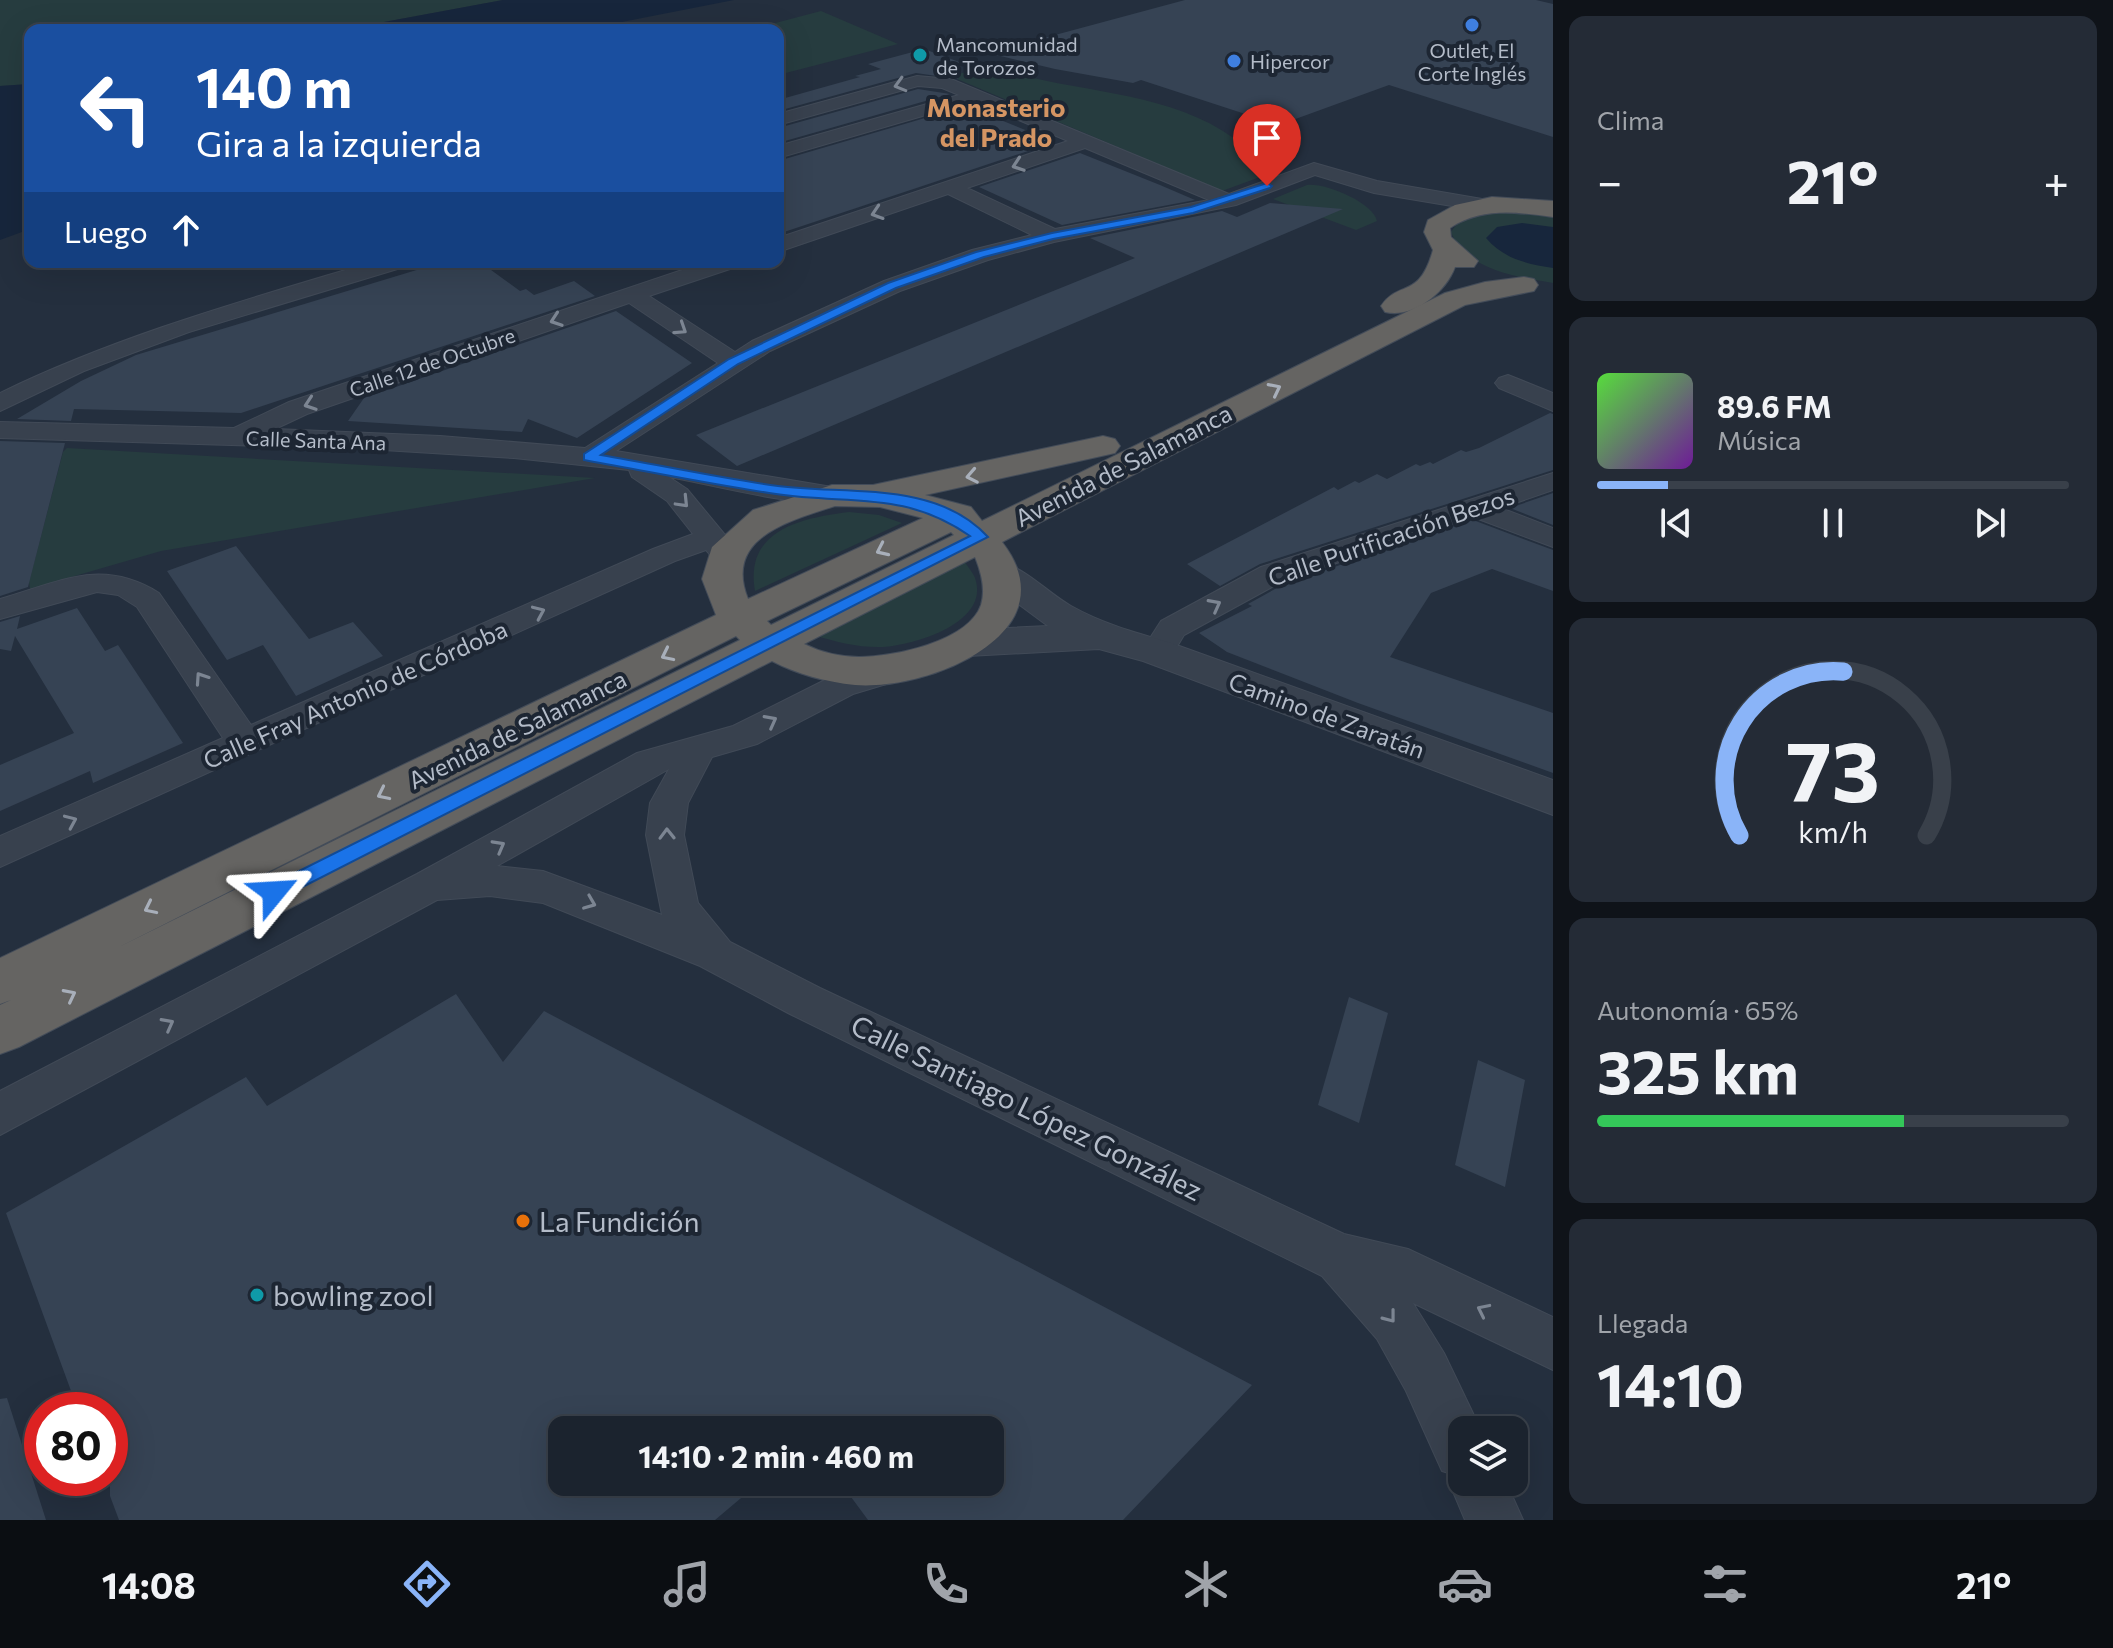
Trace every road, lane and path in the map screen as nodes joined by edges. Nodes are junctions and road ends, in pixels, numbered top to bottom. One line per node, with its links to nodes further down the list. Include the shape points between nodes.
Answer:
1 (974, 96): 2 (street, one-way to 2, via 945,83 917,81); 3 (street); 4 (street)
2 (784, 118)
3 (1084, 142): 6 (street, one-way to 6); 7 (street)
4 (784, 150)
5 (1374, 187): 7 (street, via 1314,169); 8 (street); 11 (street)
6 (951, 188): 10 (street); 12 (street, one-way to 12)
7 (1229, 201): 10 (street)
8 (1482, 205): 9 (highway); 11 (highway, via 1454,211)
9 (1553, 209)
10 (1052, 236): 17 (street, via 892,286)
11 (1441, 237): 15 (highway, via 1481,271); 23 (highway, Avenida de Salamanca, via 1441,275 1427,289)
12 (784, 243)
13 (376, 268): 19 (street, via 181,327 75,366)
14 (710, 268): 16 (street, Calle 12 de Octubre)
15 (1537, 287): 31 (highway, Avenida de Salamanca, one-way to 15, via 1032,511 1455,299 1485,290)
16 (630, 294): 17 (street, one-way to 17); 22 (street, Calle 12 de Octubre, one-way to 22, via 298,408)
17 (733, 362): 24 (street)
18 (1508, 383): 20 (street)
19 (0, 403)
20 (1553, 403)
21 (0, 430): 22 (street, Calle Santa Ana)
22 (237, 437): 24 (street, Calle Santa Ana)
23 (1103, 446): 27 (highway, one-way to 27, via 1007,469); 31 (highway, Avenida de Salamanca)
24 (589, 457): 25 (street, Calle Santa Ana)
25 (630, 464): 27 (street, Calle Santa Ana, via 777,490); 30 (street, Calle Santa Ana, one-way to 30, via 677,495)
26 (1553, 481): 28 (street, Calle Purificación Bezos)
27 (846, 496): 30 (highway, via 772,512); 31 (highway, via 920,504)
28 (1476, 508): 29 (street); 36 (street, Calle Purificación Bezos, one-way to 28, via 1172,628 1272,574)
29 (1553, 538)
30 (718, 545): 33 (highway, via 722,593); 38 (street, Calle Fray Antonio de Córdoba, one-way to 30, via 664,555)
31 (983, 547): 33 (highway, Avenida de Salamanca); 34 (street, Camino de Zaratán, via 1054,615); 35 (highway, via 1002,602)
32 (0, 609): 38 (street, one-way to 32, via 148,600 126,586 96,582)
33 (752, 632): 37 (highway, via 813,663 860,670); 44 (highway, Avenida de Salamanca, one-way to 44); 45 (highway, Avenida de Salamanca, one-way to 33)
34 (1099, 637): 35 (street, Camino de Zaratán); 36 (street, Camino de Zaratán)
35 (968, 643): 37 (highway)
36 (1157, 652): 40 (street, Camino de Zaratán)
37 (909, 666): 39 (street, one-way to 37, via 745,735 841,686)
38 (245, 743): 41 (street, Calle Fray Antonio de Córdoba, one-way to 38)
39 (699, 748): 42 (street, one-way to 39, via 650,762); 43 (street, Calle Santiago López González, one-way to 39, via 679,909 665,835 669,803)
40 (1553, 798)
41 (0, 852)
42 (431, 885): 43 (street, Calle Santiago López González, one-way to 43, via 490,881 543,887); 46 (street, one-way to 42)
43 (715, 954): 47 (street, Calle Santiago López González)
44 (0, 982)
45 (0, 1031)
46 (0, 1114)
47 (1340, 1258): 48 (street, Calle Santiago López González, one-way to 47, via 1408,1274); 49 (street, Calle Santiago López González, one-way to 49, via 1395,1321)
48 (1553, 1344)
49 (1448, 1421)
50 (1483, 1496): 51 (street)
51 (1494, 1520)

